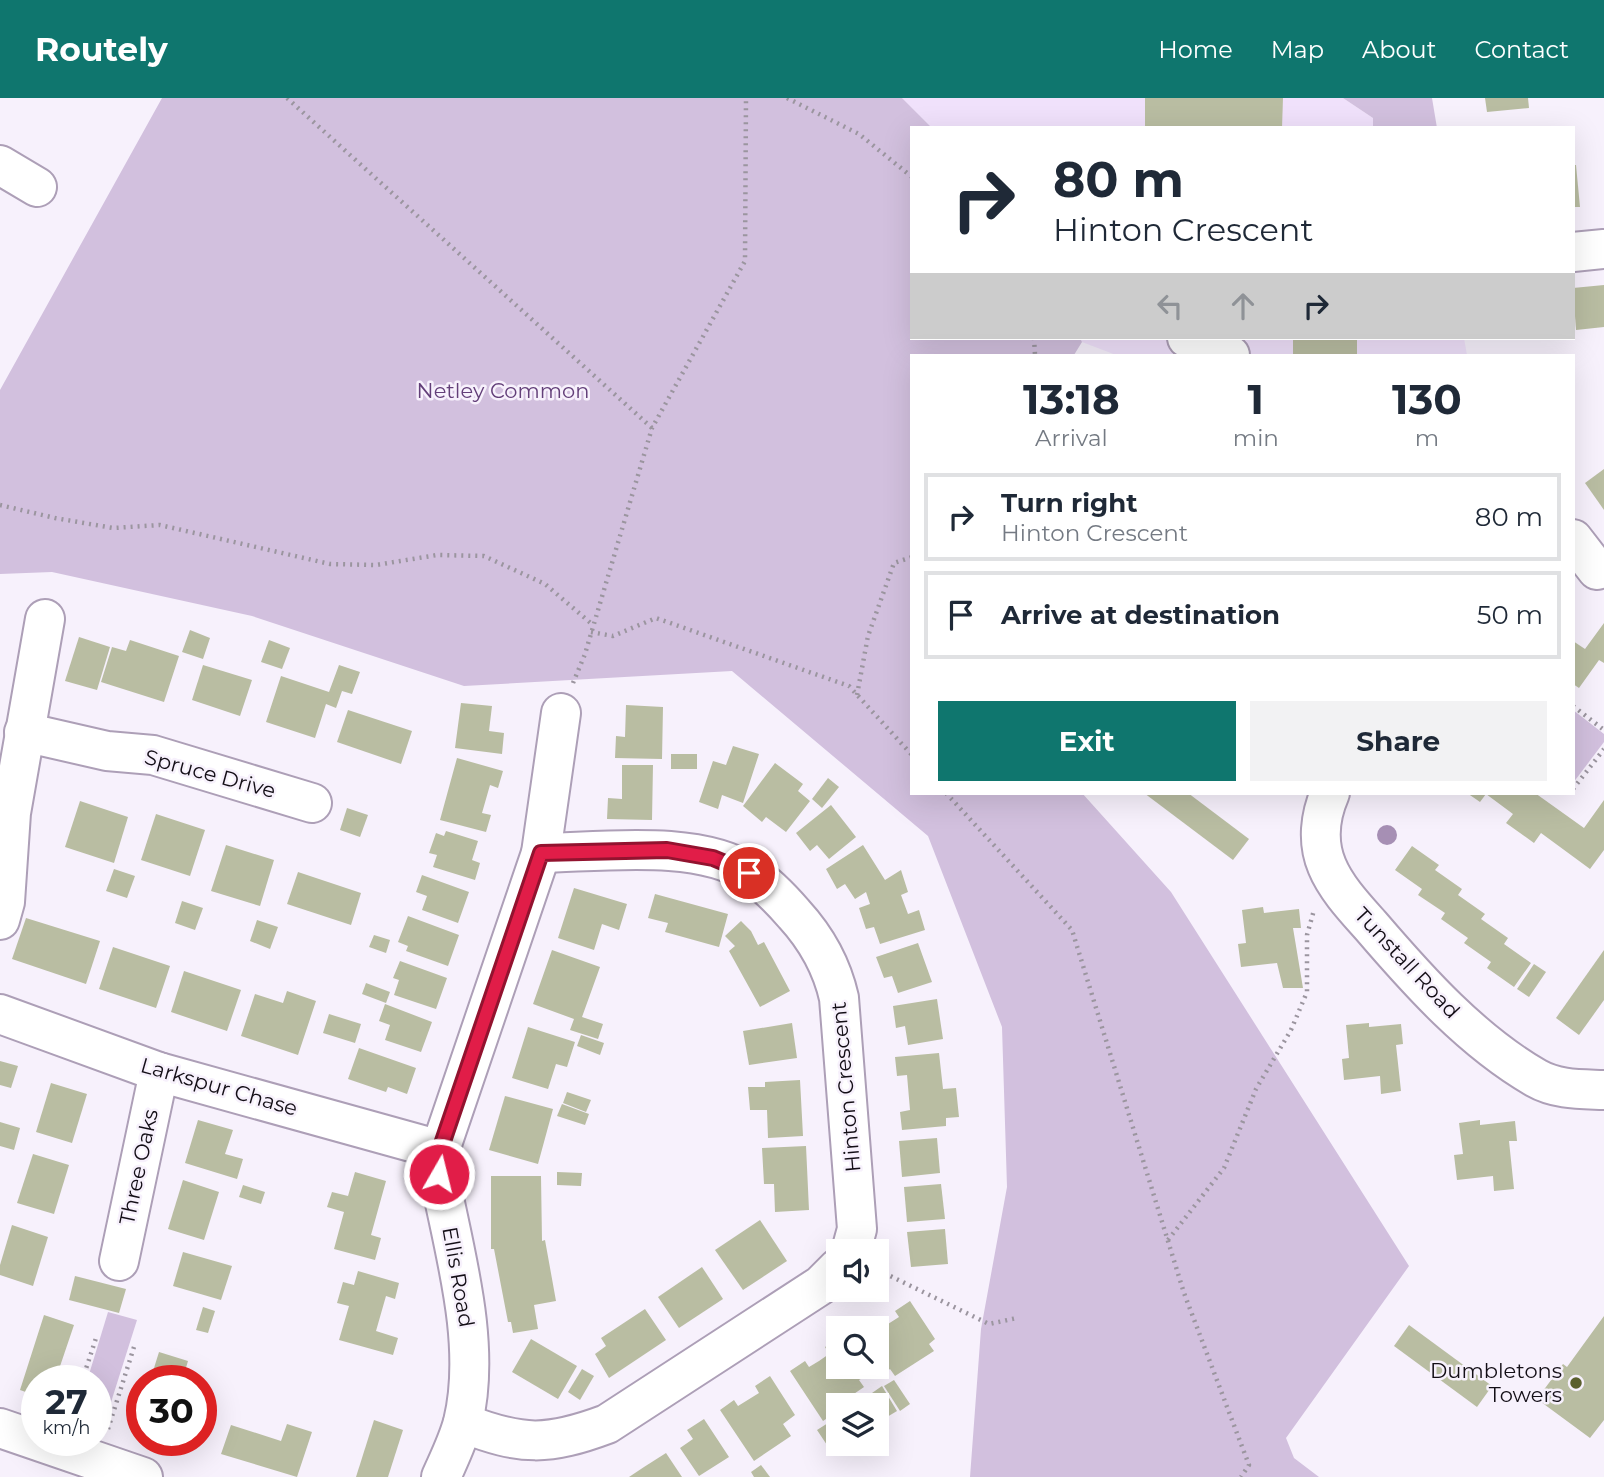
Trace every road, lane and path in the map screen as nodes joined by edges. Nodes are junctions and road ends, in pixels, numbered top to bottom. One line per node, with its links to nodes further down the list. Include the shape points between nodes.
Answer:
1 (287, 98): 11 (path)
2 (746, 98): 11 (path, via 744,261)
3 (787, 98): 5 (path, via 859,134)
4 (0, 165): 6 (street)
5 (910, 175)
6 (37, 187)
7 (1604, 249): 8 (street)
8 (1575, 252)
9 (1194, 340): 10 (street)
10 (1228, 354)
11 (652, 428): 17 (path)
12 (0, 505): 17 (path, via 113,528 160,526 330,564 484,556 545,584)
13 (1575, 543): 15 (street)
14 (910, 558): 19 (path, via 894,563 868,636)
15 (1591, 574)
16 (45, 619): 23 (street)
17 (593, 625): 18 (path)
18 (591, 632): 19 (path, via 613,636 656,618 849,686); 21 (path)
19 (857, 695): 25 (path)
20 (1575, 708): 22 (path)
21 (561, 713): 30 (street, Ellis Road)
22 (1604, 730)
23 (24, 732): 29 (street, Spruce Drive, via 107,751 153,755); 32 (street)
24 (1604, 749): 26 (path)
25 (910, 753)
26 (1575, 786)
27 (949, 795): 38 (path, via 1072,930)
28 (1329, 795): 31 (street, Tunstall Road, via 1320,835)
29 (312, 803)
30 (541, 853): 36 (street, Ellis Road); 37 (street, Hinton Crescent, via 667,850 713,858 749,873 800,921 822,952 839,998)
31 (1327, 866): 35 (street, Tunstall Road, via 1345,896 1440,1004 1490,1045 1538,1079 1567,1089); 38 (path, via 1307,935 1307,992 1291,1030 1256,1089 1224,1168)
32 (0, 920)
33 (0, 1014): 34 (street, Larkspur Chase)
34 (159, 1072): 36 (street, Larkspur Chase); 39 (street, Three Oaks)
35 (1604, 1090)
36 (440, 1150): 46 (street, Ellis Road, via 439,1174 469,1334)
37 (854, 1239)
38 (1168, 1240): 51 (path, via 1249,1465)
39 (119, 1261)
40 (889, 1275): 42 (path, via 989,1324)
41 (826, 1280): 46 (street, via 607,1424 569,1438 528,1441 498,1437)
42 (1017, 1318)
43 (97, 1335): 45 (path)
44 (134, 1347): 48 (path)
45 (87, 1365)
46 (463, 1423): 50 (street, Ellis Road)
47 (0, 1428): 48 (street)
48 (98, 1461): 49 (street)
49 (143, 1477)
50 (442, 1477)
51 (1241, 1477)

